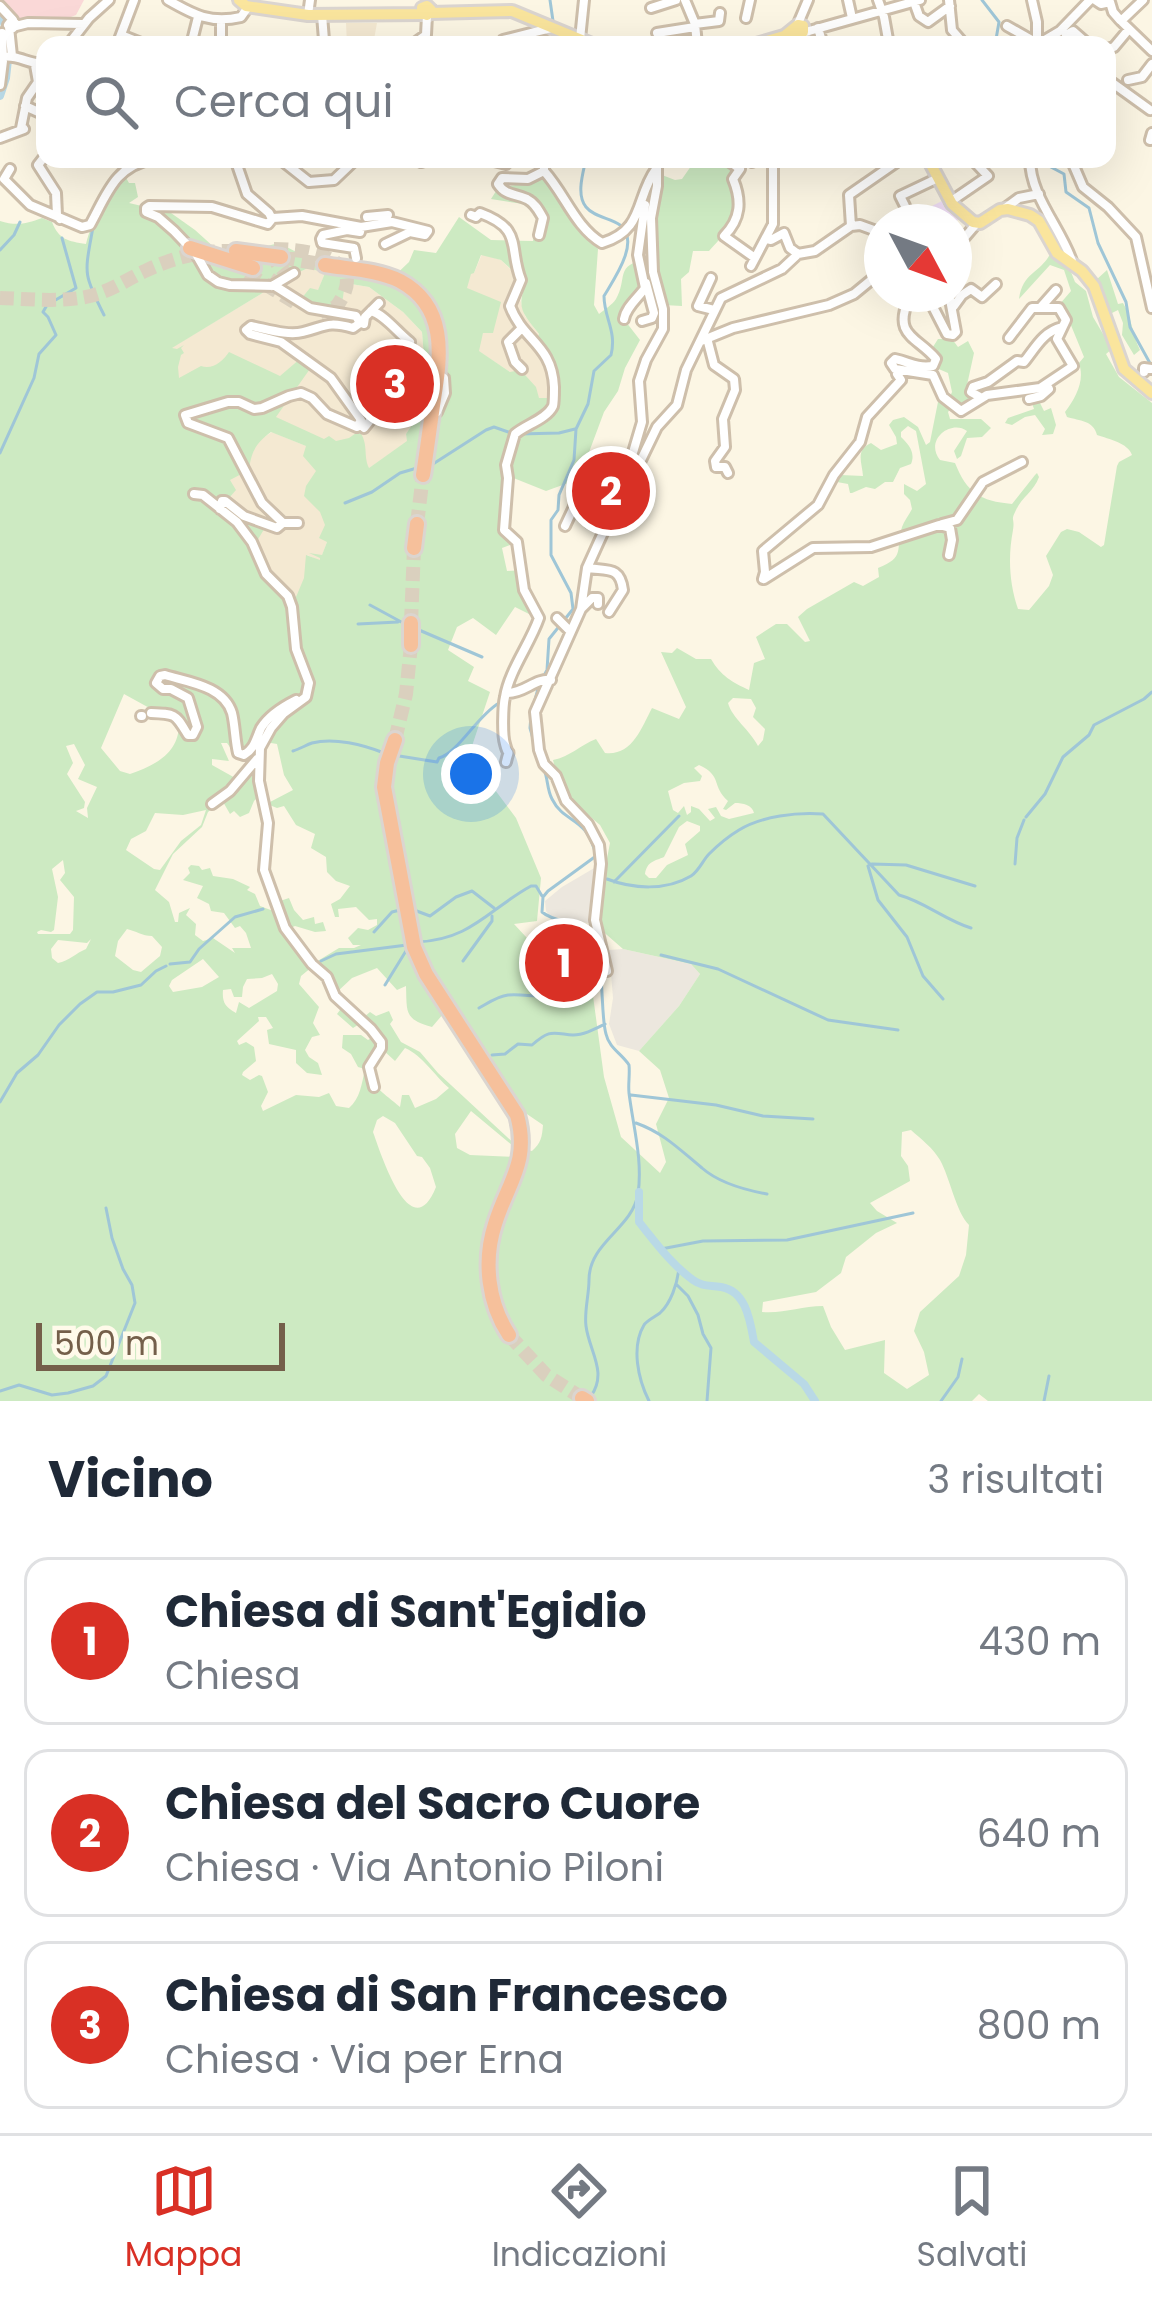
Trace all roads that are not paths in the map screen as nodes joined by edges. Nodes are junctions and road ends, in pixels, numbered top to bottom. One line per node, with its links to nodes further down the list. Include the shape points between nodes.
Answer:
1 (109, 0): 28 (street)
2 (134, 0): 36 (street)
3 (168, 0): 23 (street)
4 (310, 0): 22 (street)
5 (584, 0): 42 (street)
6 (676, 0): 20 (street)
7 (686, 0): 29 (street)
8 (750, 0): 24 (street)
9 (808, 0): 32 (street)
10 (848, 0): 25 (street)
11 (1033, 0): 50 (street)
12 (1092, 0): 27 (street, via 1110,2); 51 (street)
13 (1143, 0): 27 (street)
14 (916, 1): 16 (street, via 928,22); 17 (street)
15 (246, 3): 22 (main road); 26 (street, via 235,20)
16 (950, 3): 48 (street)
17 (880, 5): 25 (street); 47 (street)
18 (2, 8): 31 (street)
19 (426, 8): 22 (main road); 33 (main road, via 512,11)
20 (651, 8)
21 (720, 13): 29 (street, via 719,21)
22 (315, 15): 39 (street)
23 (198, 17): 26 (street); 37 (street)
24 (746, 18)
25 (852, 18): 32 (street)
26 (221, 21): 38 (street)
27 (1121, 21): 34 (street)
28 (83, 24): 31 (street); 35 (street)
29 (695, 26): 43 (street); 44 (street)
30 (1007, 26): 49 (street)
31 (10, 28): 54 (street)
32 (807, 28): 45 (main road); 46 (street)
33 (556, 29): 40 (street); 41 (main road)
34 (1129, 29): 52 (street); 53 (street)
35 (74, 36)
36 (120, 36)
37 (193, 36)
38 (221, 36)
39 (323, 36)
40 (522, 36)
41 (573, 36)
42 (580, 36)
43 (662, 36)
44 (696, 36)
45 (793, 36)
46 (815, 36)
47 (887, 36)
48 (957, 36)
49 (1024, 36)
50 (1038, 36)
51 (1053, 36)
52 (1116, 45)
53 (1152, 51)
54 (8, 57): 55 (street); 58 (street)
55 (36, 63)
56 (1152, 64): 57 (street)
57 (1128, 80)
58 (0, 85)
59 (1116, 85): 62 (street)
60 (36, 86): 61 (street)
61 (25, 106): 63 (street); 64 (street, via 23,129)
62 (1150, 110)
63 (36, 111)
64 (0, 138)
65 (40, 168): 91 (street)
66 (127, 168): 91 (street, via 90,224)
67 (238, 168): 90 (street, via 248,195)
68 (291, 168): 69 (street, via 309,182 334,180)
69 (347, 168)
70 (654, 168): 81 (street, via 625,231 608,243 597,242)
71 (654, 168): 108 (street, via 638,255)
72 (654, 168): 142 (street, via 654,279 664,322 639,381 642,422)
73 (739, 168): 98 (street, via 739,200 724,236 753,262)
74 (773, 168): 98 (street)
75 (888, 168): 94 (street, via 849,195)
76 (933, 168): 82 (main road)
77 (980, 168): 84 (street, via 988,176)
78 (1030, 168): 83 (street)
79 (1075, 168): 116 (street, via 1083,187 1136,237)
80 (10, 170): 91 (street, via 4,179 30,205)
81 (544, 171): 97 (street, via 498,184 534,204 543,218)
82 (938, 178): 84 (main road); 85 (street, via 900,196)
83 (1039, 194): 86 (street); 88 (street)
84 (950, 202): 93 (main road)
85 (904, 204)
86 (1044, 205): 87 (street); 105 (street)
87 (1056, 206)
88 (1004, 209): 93 (main road); 105 (main road, via 1036,219)
89 (470, 215): 126 (street, via 489,216 514,241 521,280 510,306)
90 (272, 218): 92 (street); 103 (street, via 266,225 212,207 146,208)
91 (61, 220)
92 (365, 223): 99 (street, via 428,231); 102 (street, via 360,232 321,239 355,248)
93 (977, 224): 96 (street)
94 (851, 226): 95 (street); 100 (street)
95 (864, 226)
96 (972, 229)
97 (539, 235)
98 (766, 238): 100 (street, via 784,233)
99 (385, 244)
100 (798, 254): 117 (street, via 723,296)
101 (277, 256): 103 (highway)
102 (356, 258)
103 (205, 260): 110 (street, via 218,282)
104 (326, 265): 140 (highway, via 393,278 434,318 441,356)
105 (1074, 266): 132 (main road, via 1094,286)
106 (294, 273): 110 (street)
107 (711, 278): 117 (street, via 698,306)
108 (646, 281): 122 (street); 123 (street, via 654,313)
109 (996, 284): 113 (street, via 982,297)
110 (272, 286): 124 (street, via 310,308)
111 (864, 286): 127 (street, via 830,305)
112 (1056, 290): 115 (street)
113 (972, 291)
114 (379, 303): 118 (street)
115 (1041, 307): 125 (street, via 1063,312); 128 (street, via 1028,311)
116 (1152, 308)
117 (714, 310): 127 (street)
118 (371, 311): 124 (street); 129 (street)
119 (906, 312): 130 (street, via 907,334 936,362 895,359)
120 (936, 312): 121 (street, via 953,335)
121 (954, 312)
122 (624, 319)
123 (642, 321)
124 (362, 322): 138 (street, via 301,333 246,330 281,342 332,378)
125 (1064, 326): 133 (street, via 1057,339 1073,366); 135 (street, via 1024,362 974,387)
126 (522, 328): 131 (street, via 508,342); 162 (street, via 548,357 554,394 550,411 515,434 507,457 504,530 517,542 524,590 539,618)
127 (701, 338): 141 (street, via 714,365 734,379 722,419 725,447 715,461); 142 (street, via 677,405)
128 (1009, 338)
129 (410, 342)
130 (892, 366): 135 (street, via 933,375 959,411); 150 (street, via 901,380 867,417 860,442 818,505 764,551 763,579 813,548 871,547)
131 (522, 369)
132 (1139, 370): 134 (main road)
133 (1046, 384): 135 (street); 136 (street, via 1046,393)
134 (1152, 393)
135 (980, 398)
136 (1028, 399)
137 (380, 408): 138 (street)
138 (362, 426): 148 (street, via 302,394 262,408 228,402 187,412 188,423 228,438)
139 (1022, 462): 150 (street, via 983,482 958,520)
140 (425, 471)
141 (728, 473)
142 (620, 493): 144 (street)
143 (194, 494): 145 (street)
144 (611, 504): 147 (street, via 596,526); 151 (street, via 586,481); 154 (street)
145 (220, 508): 148 (street, via 225,501 244,516 293,526); 161 (street, via 291,602)
146 (288, 510): 148 (street)
147 (590, 512)
148 (271, 513)
149 (417, 524): 152 (highway)
150 (940, 524): 153 (street, via 950,528)
151 (565, 526)
152 (414, 548)
153 (949, 555)
154 (587, 568): 155 (street, via 618,573); 156 (street)
155 (619, 599): 156 (street, via 609,605 592,598); 157 (street)
156 (581, 609): 160 (street, via 562,624)
157 (609, 612)
158 (411, 623): 159 (highway)
159 (410, 645)
160 (546, 680): 162 (street); 168 (street, via 536,708 539,750 599,845 595,920)
161 (306, 692): 163 (street, via 271,716 244,755 228,704 206,688 165,675 156,682 188,698 193,735 175,715); 165 (street, via 271,728)
162 (507, 692): 166 (street)
163 (145, 715)
164 (394, 744): 170 (highway, via 386,800 422,967 522,1134 489,1257 494,1306)
165 (258, 758): 167 (street); 169 (street, via 268,823 264,870 280,918 381,1046 369,1067)
166 (506, 762)
167 (212, 804)
168 (608, 971)
169 (374, 1087)
170 (509, 1335)

